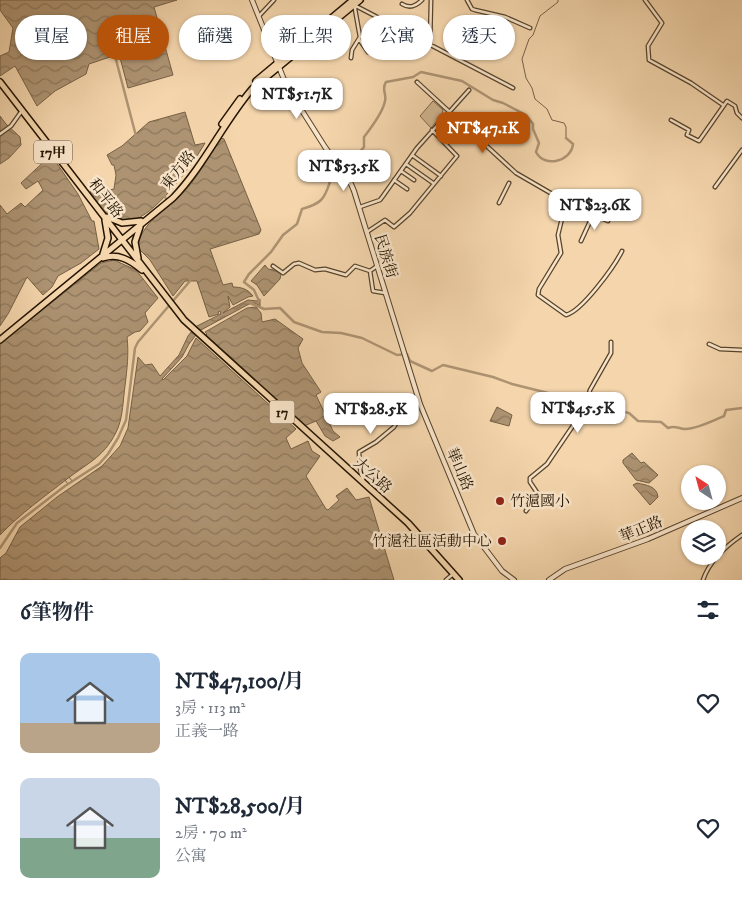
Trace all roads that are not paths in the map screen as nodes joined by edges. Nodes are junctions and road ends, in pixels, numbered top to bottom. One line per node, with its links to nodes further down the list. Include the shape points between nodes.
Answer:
1 (252, 0): 12 (street)
2 (274, 0): 12 (street)
3 (361, 0): 8 (main road, 東方路)
4 (422, 0): 9 (street, via 409,7)
5 (431, 0): 11 (street)
6 (467, 0): 13 (street, via 474,10)
7 (645, 0): 23 (street, via 662,23 648,46 648,60)
8 (352, 3): 10 (street); 14 (street); 18 (main road, 東方路)
9 (402, 4)
10 (375, 15)
11 (431, 15)
12 (259, 16): 18 (street)
13 (530, 28)
14 (359, 39): 15 (street); 17 (street)
15 (361, 42)
16 (433, 46): 21 (street)
17 (351, 58)
18 (278, 65): 45 (street, 民族街, via 288,87 351,184); 50 (main road, 東方路, via 244,99 178,193)
19 (417, 82): 25 (street)
20 (0, 83): 24 (main road, 和平路 / 17甲); 48 (main road, 和平路 / 17甲)
21 (513, 88)
22 (469, 90): 25 (street)
23 (723, 105): 26 (street, via 729,101); 27 (street, via 699,141 687,135 689,130)
24 (21, 112): 29 (street); 48 (main road, 和平路 / 17甲)
25 (449, 112): 28 (street); 42 (street, via 516,174)
26 (742, 118)
27 (671, 120)
28 (432, 130): 31 (street); 34 (street, via 457,156)
29 (0, 134)
30 (742, 150): 39 (street)
31 (412, 155): 32 (street); 34 (street)
32 (406, 164): 33 (street); 37 (street)
33 (401, 171): 35 (street); 36 (street)
34 (441, 176): 37 (street)
35 (394, 180): 40 (street); 45 (street, via 380,200)
36 (414, 180)
37 (433, 183): 51 (street, via 397,225 385,220)
38 (509, 183): 44 (street)
39 (716, 187)
40 (407, 189)
41 (603, 193): 43 (street)
42 (566, 202): 47 (street); 54 (street, via 558,235 562,253 539,289 540,298 566,315 572,312 600,284)
43 (599, 202): 46 (street); 47 (street)
44 (498, 203)
45 (360, 207): 51 (street, 民族街)
46 (617, 210)
47 (593, 214): 49 (street); 53 (street)
48 (105, 218): 50 (main road, via 122,223); 52 (main road, 和平路 / 17甲); 55 (main road, via 108,238)
49 (608, 221)
50 (142, 222): 52 (main road, 東方路); 59 (main road, via 135,246)
51 (367, 232): 58 (street, 民族街)
52 (120, 240): 55 (main road, 東方路); 56 (main road, 東方路); 59 (main road, 和平路 / 17)
53 (581, 241)
54 (622, 251)
55 (103, 254): 63 (main road, 東方路)
56 (98, 260): 59 (main road, via 110,256 122,258); 63 (main road, 東方路)
57 (273, 266): 60 (street, via 283,273 299,263 315,270 325,269 346,275 355,266)
58 (377, 266): 60 (street); 61 (street, 民族街)
59 (143, 270): 62 (main road, 和平路 / 17)
60 (370, 271): 61 (street, via 372,292)
61 (385, 293): 67 (street, 民族街)
62 (194, 332): 69 (main road, 大公路 / 17)
63 (0, 339)
64 (610, 342): 73 (street, via 610,356 591,387 585,408 548,462 530,479 538,494)
65 (709, 344): 66 (street)
66 (742, 350)
67 (403, 353): 68 (street, 華山路)
68 (419, 401): 70 (street, via 406,409 394,427 359,452); 78 (street, 華山路, via 474,534 502,571)
69 (303, 430): 70 (main road, 大公路 / 17); 71 (main road, 大公路 / 17)
70 (363, 483): 71 (main road, 大公路 / 17)
71 (368, 489): 75 (main road, 大公路 / 17, via 410,528); 77 (main road, 大公路 / 17, via 423,539)
72 (742, 498): 79 (street, 華正路, via 648,539 565,569)
73 (526, 511)
74 (742, 535): 80 (street, via 717,557)
75 (452, 575): 76 (street); 77 (main road, 大公路 / 17)
76 (446, 580)
77 (458, 580)
78 (514, 580)
79 (549, 580)
80 (704, 580)

